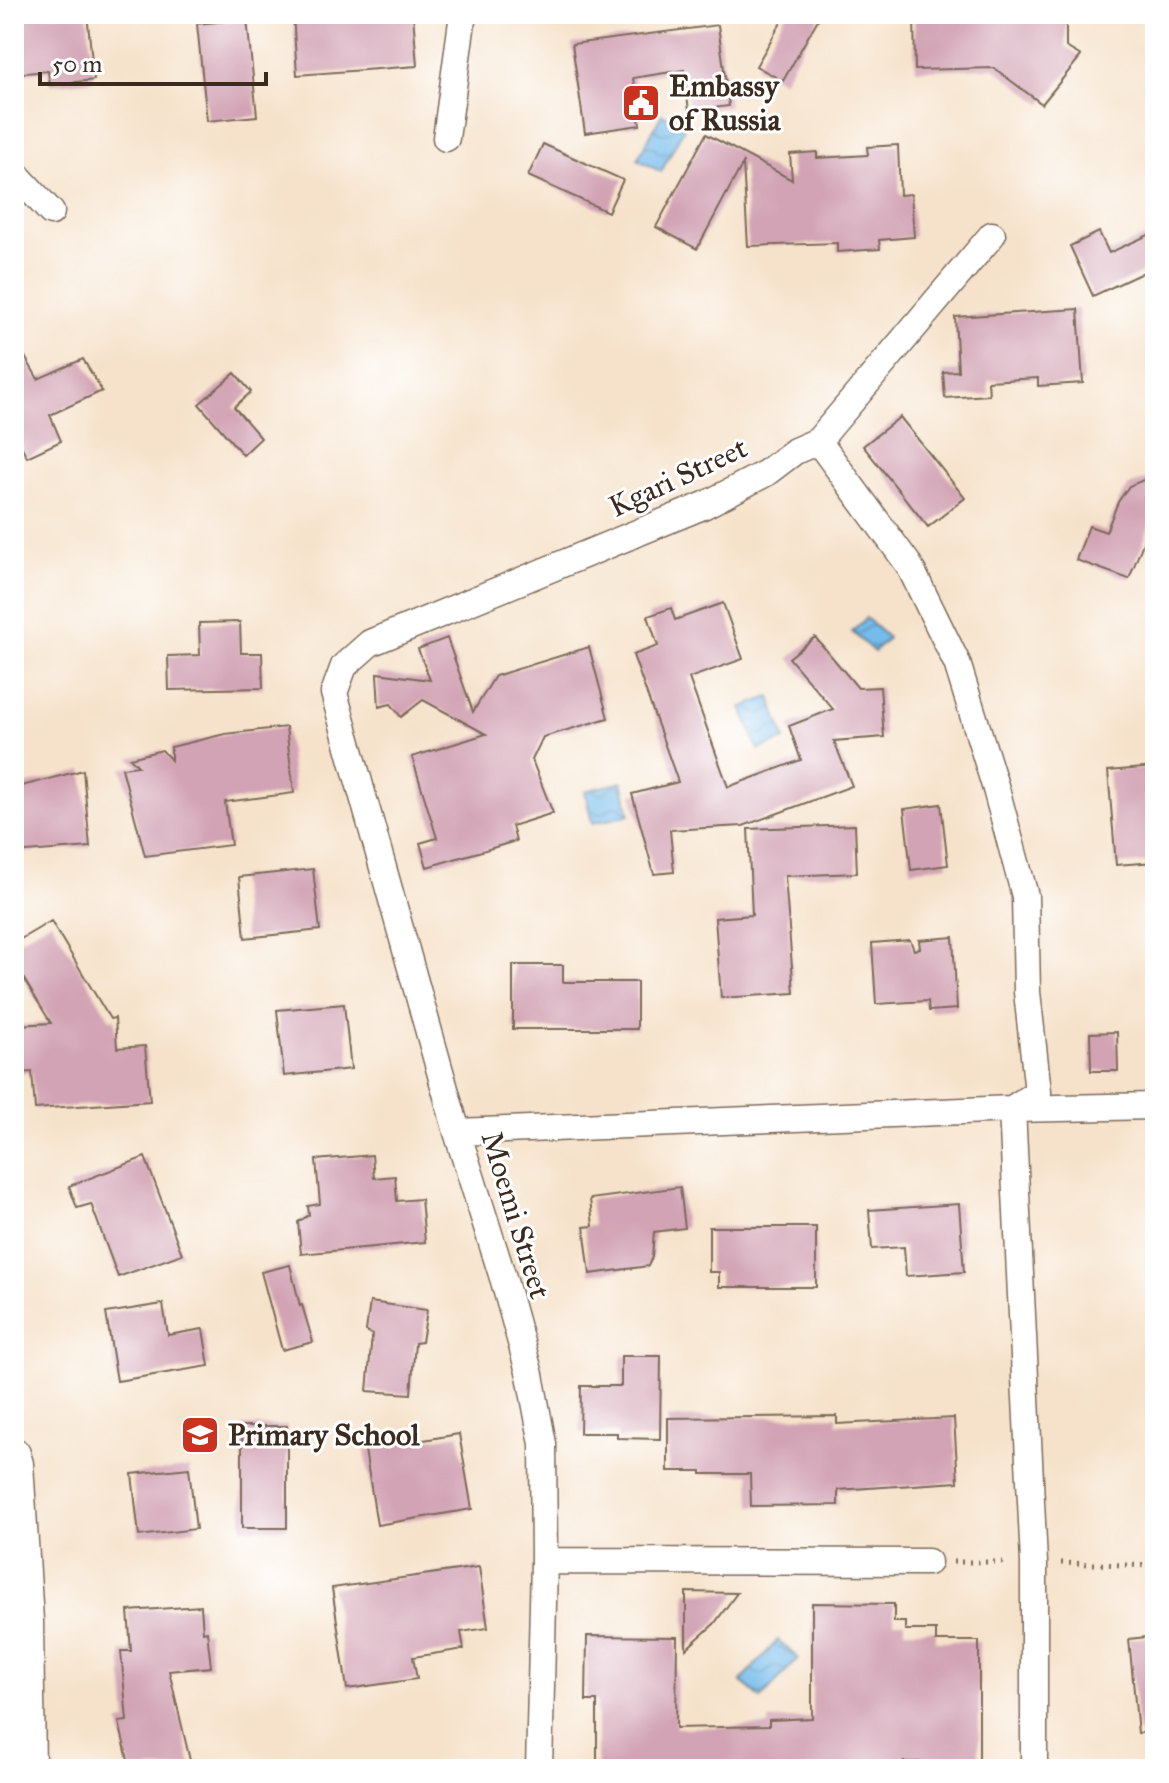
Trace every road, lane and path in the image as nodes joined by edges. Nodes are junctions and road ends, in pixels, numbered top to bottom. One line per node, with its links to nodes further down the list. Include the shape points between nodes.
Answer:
1 (463, 14): 2 (street)
2 (446, 138)
3 (14, 172): 4 (street)
4 (51, 212)
5 (992, 235): 6 (street, Kgari Street)
6 (818, 441): 7 (street, Kgari Street, via 705,505 370,643 344,666); 9 (street, via 909,565 957,663 996,789 1025,896 1027,992 1038,1092)
7 (334, 693): 10 (street, Moemi Street)
8 (1155, 1106): 9 (street)
9 (1012, 1109): 10 (street); 16 (street, via 1034,1563)
10 (457, 1132): 12 (street, Moemi Street, via 530,1375 543,1444)
11 (14, 1454): 14 (street, via 27,1620)
12 (544, 1561): 13 (street); 15 (street, Moemi Street)
13 (928, 1562)
14 (29, 1769)
15 (539, 1769)
16 (1034, 1769)

